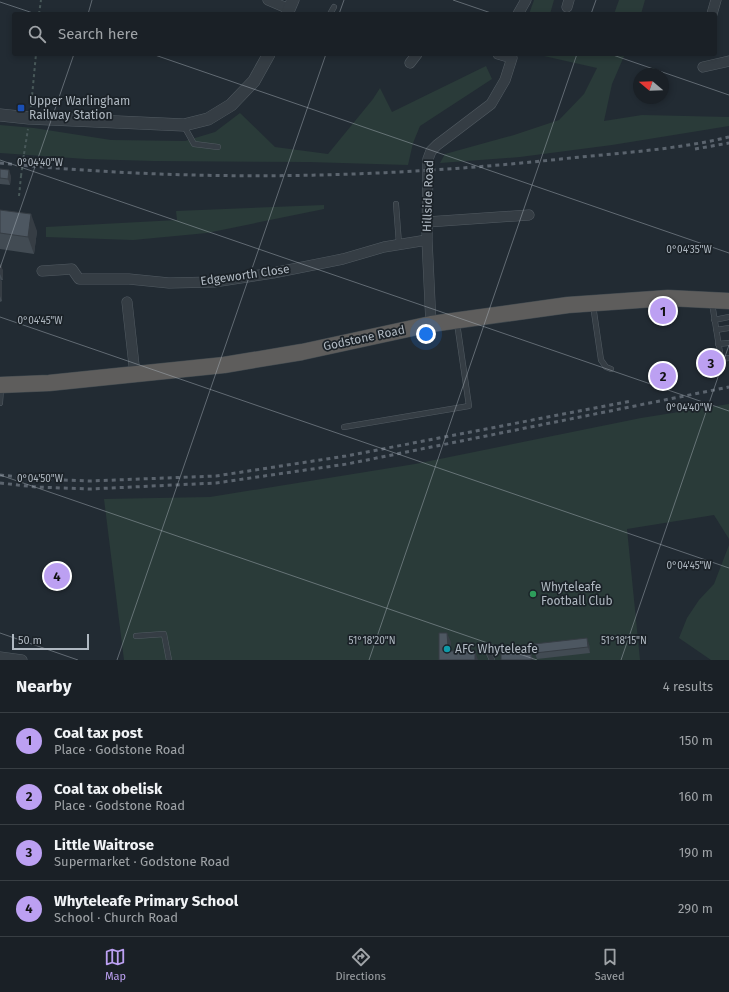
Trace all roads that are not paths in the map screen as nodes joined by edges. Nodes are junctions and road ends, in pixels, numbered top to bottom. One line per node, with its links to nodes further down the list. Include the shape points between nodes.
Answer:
1 (268, 0): 5 (street)
2 (526, 0): 7 (street)
3 (716, 0): 8 (street)
4 (334, 7): 6 (lane)
5 (290, 8)
6 (331, 12)
7 (519, 12)
8 (713, 12)
9 (268, 56): 16 (street, via 254,81 232,105 208,119)
10 (415, 56): 13 (street)
11 (512, 56): 20 (street, Hillside Road, via 505,80 490,104 431,150 428,159)
12 (729, 61): 14 (street)
13 (410, 63)
14 (703, 67)
15 (0, 115): 16 (street)
16 (184, 125): 17 (lane, via 194,144)
17 (218, 147)
18 (396, 204): 22 (lane)
19 (529, 215): 20 (street)
20 (427, 222): 21 (street, Hillside Road)
21 (427, 240): 22 (street, Edgeworth Close); 31 (street, Hillside Road)
22 (399, 244): 23 (street, Edgeworth Close, via 343,259 214,282 79,279 72,269)
23 (42, 271)
24 (711, 300): 25 (highway, Godstone Road); 27 (highway, Godstone Road, via 668,298); 30 (lane)
25 (729, 300)
26 (127, 302): 38 (street)
27 (593, 304): 29 (highway, Godstone Road); 37 (lane, via 601,360)
28 (729, 317): 30 (lane)
29 (457, 320): 31 (highway, Godstone Road); 41 (lane, via 469,406)
30 (714, 320): 33 (lane)
31 (432, 324): 38 (highway, Godstone Road, via 302,352 224,365)
32 (729, 328): 33 (lane)
33 (716, 330): 35 (lane)
34 (729, 343): 35 (lane)
35 (718, 344): 36 (lane, via 721,359)
36 (729, 358)
37 (611, 369)
38 (135, 374): 39 (highway, Godstone Road)
39 (1, 385): 40 (lane)
40 (0, 403)
41 (344, 427)
42 (136, 636): 46 (lane, via 164,634)
43 (488, 651): 47 (lane)
44 (0, 657): 45 (street)
45 (22, 660)
46 (168, 660)
47 (492, 660)

